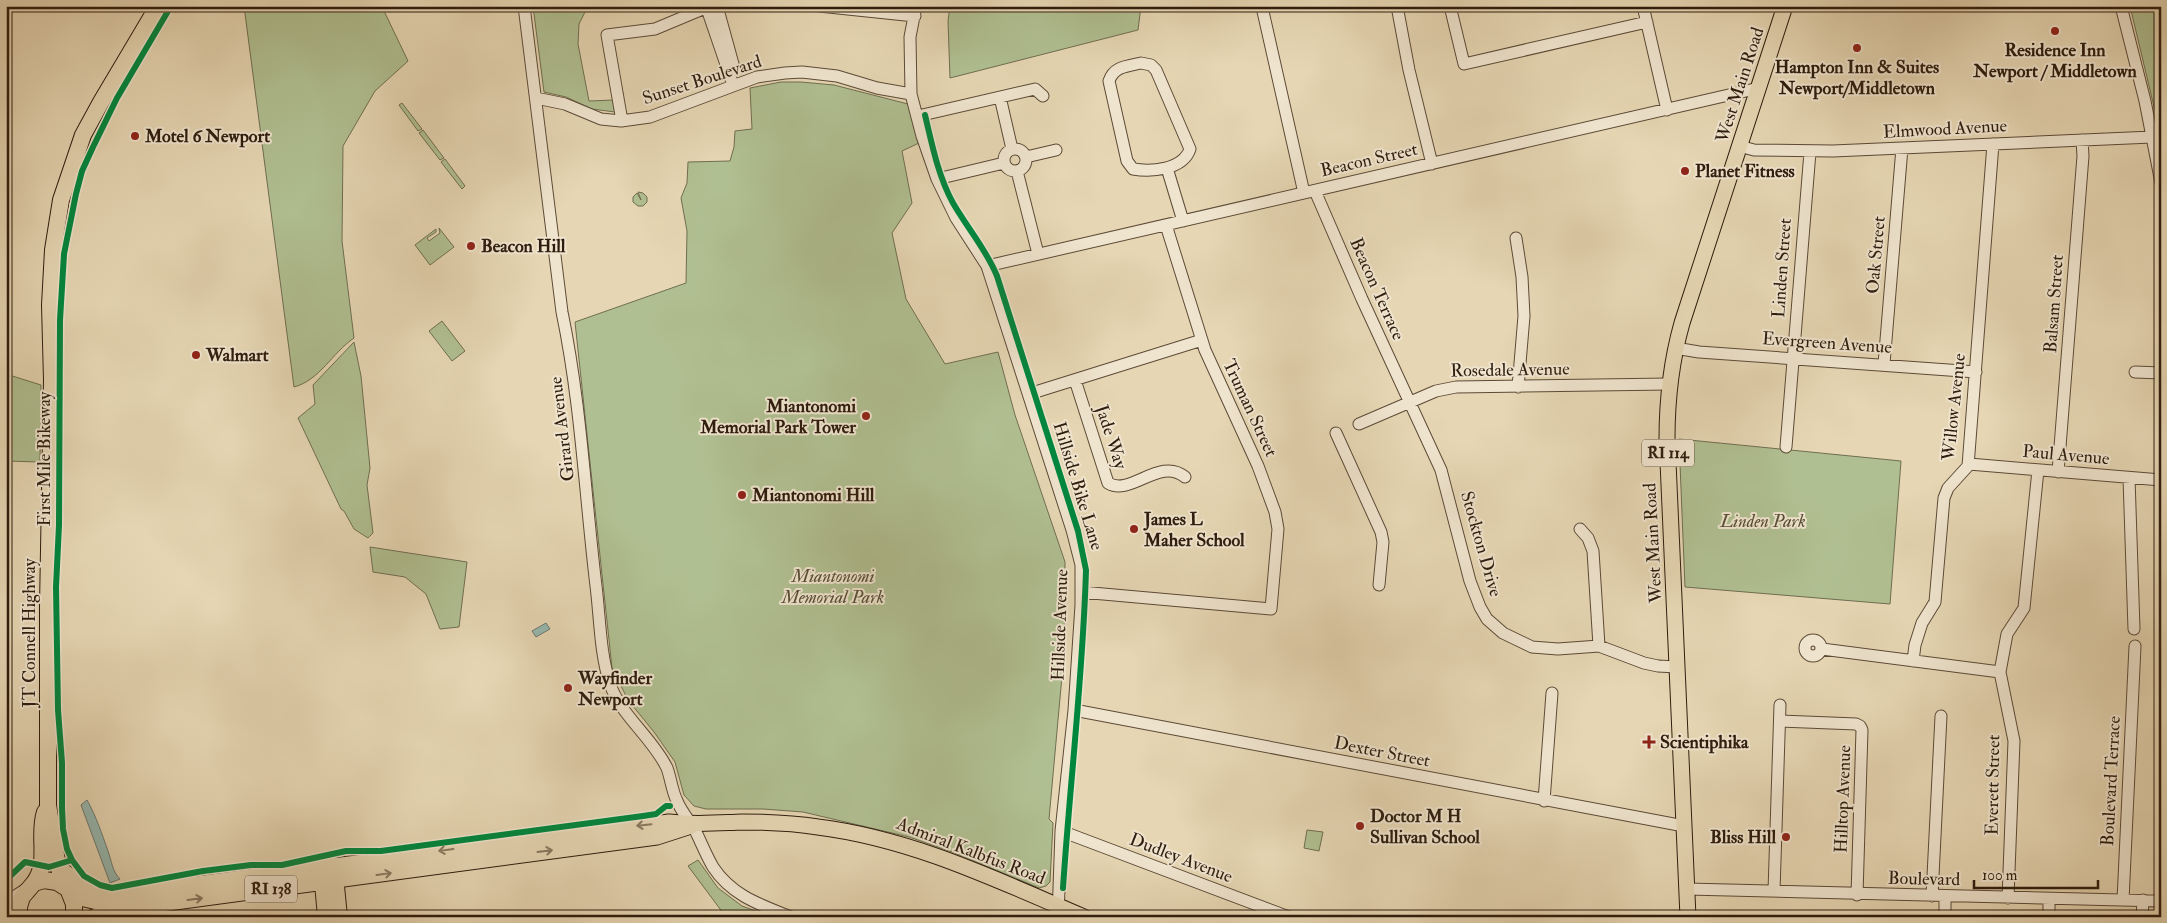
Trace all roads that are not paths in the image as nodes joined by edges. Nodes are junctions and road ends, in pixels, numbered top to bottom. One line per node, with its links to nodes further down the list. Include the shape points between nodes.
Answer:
1 (158, 6): 80 (highway, JT Connell Highway, via 84,135 66,183 55,235 50,305)
2 (524, 6): 18 (street, Girard Avenue)
3 (820, 6): 11 (street)
4 (1397, 6): 32 (street)
5 (1643, 6): 12 (street)
6 (1785, 6): 14 (main road, West Main Road / RI 114)
7 (2121, 6): 22 (street)
8 (710, 7): 13 (street); 21 (street, via 655,29 607,35)
9 (1262, 7): 37 (street, Beacon Terrace)
10 (1451, 10): 12 (street, via 1464,64)
11 (916, 11): 15 (street, Hillside Avenue, via 910,36)
12 (1647, 22): 19 (street)
13 (736, 84): 15 (street, Sunset Boulevard, via 757,77 802,72 836,76); 21 (street, Sunset Boulevard, via 650,117)
14 (1759, 88): 19 (street, Beacon Street); 25 (main road, West Main Road / RI 114)
15 (911, 94): 20 (street, Hillside Avenue)
16 (1043, 96): 17 (street, via 1035,89)
17 (1000, 97): 20 (street); 27 (street)
18 (536, 98): 21 (street, Sunset Boulevard, via 565,104 601,118); 81 (street, Girard Avenue, via 562,312 572,359 607,672 621,706 661,759 676,800)
19 (1667, 110): 32 (street, Beacon Street)
20 (918, 116): 35 (street, Hillside Avenue)
21 (622, 121)
22 (2152, 137): 23 (street, Elmwood Avenue); 36 (street)
23 (2082, 140): 24 (street, Elmwood Avenue); 60 (street, Balsam Street)
24 (1993, 144): 26 (street, Elmwood Avenue); 47 (street, Willow Avenue)
25 (1739, 146): 29 (street, Elmwood Avenue, via 1754,150); 44 (main road, West Main Road / RI 114)
26 (1902, 148): 29 (street, Elmwood Avenue); 46 (street, Oak Street)
27 (1012, 149): 30 (street, via 1020,150); 31 (street, via 1005,154)
28 (1056, 150): 30 (street)
29 (1810, 152): 45 (street, Linden Street)
30 (1026, 157): 34 (street, via 1024,166)
31 (1004, 163): 34 (street, via 1009,170); 35 (street)
32 (1432, 164): 37 (street, Beacon Street)
33 (1167, 168): 33 (street, via 1142,171 1129,165 1109,81 1119,68 1141,63 1156,70 1190,149 1184,160); 38 (street)
34 (1018, 171): 41 (street)
35 (937, 179): 42 (street, Hillside Avenue, via 956,218)
36 (2161, 183)
37 (1309, 192): 38 (street, Beacon Street); 54 (street, Beacon Terrace)
38 (1183, 221): 39 (street, Beacon Street)
39 (1166, 225): 41 (street, Beacon Street); 43 (street, Truman Street)
40 (1516, 238): 52 (street, via 1524,316)
41 (1038, 254): 42 (street, Beacon Street)
42 (987, 266): 53 (street, Hillside Avenue)
43 (1202, 340): 50 (street); 66 (street, Truman Street, via 1275,512 1278,534 1271,609)
44 (1675, 348): 45 (street, Evergreen Avenue); 51 (main road, West Main Road / RI 114)
45 (1793, 358): 46 (street, Evergreen Avenue); 57 (street, Linden Street)
46 (1884, 364): 47 (street, Evergreen Avenue)
47 (1976, 372): 58 (street, Willow Avenue)
48 (2135, 372): 49 (street)
49 (2161, 373)
50 (1075, 380): 53 (street); 61 (street, Jade Way, via 1108,483 1121,486 1167,470)
51 (1669, 384): 52 (street, Rosedale Avenue); 72 (main road, West Main Road / RI 114, via 1666,439)
52 (1518, 387): 54 (street, Rosedale Avenue, via 1456,387)
53 (1029, 394): 66 (street, Hillside Avenue, via 1072,530 1081,565)
54 (1410, 401): 55 (street, Rosedale Avenue); 68 (street, Stockton Drive, via 1443,476 1470,581 1487,619 1502,633 1532,647)
55 (1359, 424)
56 (1337, 437): 65 (street, via 1382,532)
57 (1786, 447)
58 (1968, 464): 59 (street, Paul Avenue); 71 (street, Willow Avenue, via 1944,498 1935,602 1922,623)
59 (2038, 470): 60 (street, Paul Avenue); 73 (street, Everett Street, via 2024,608 2007,634)
60 (2058, 472): 62 (street, Paul Avenue)
61 (1185, 478)
62 (2129, 478): 63 (street, Paul Avenue); 67 (street)
63 (2161, 480)
64 (1580, 529): 68 (street, via 1593,551)
65 (1379, 585)
66 (1081, 592): 76 (street, Hillside Avenue)
67 (2134, 629)
68 (1599, 646): 72 (street, Stockton Drive, via 1644,664)
69 (2135, 646): 96 (street, Boulevard Terrace)
70 (1822, 649): 71 (street)
71 (1913, 661): 73 (street)
72 (1677, 667): 82 (main road, West Main Road / RI 114)
73 (2000, 672): 94 (street, Everett Street, via 2014,741)
74 (1552, 693): 79 (street)
75 (1780, 705): 78 (street)
76 (1074, 710): 79 (street, Dexter Street); 83 (street, Hillside Avenue)
77 (1941, 716): 92 (street)
78 (1780, 721): 89 (street); 90 (street, Hilltop Avenue, via 1856,724 1862,730)
79 (1544, 801): 82 (street, Dexter Street)
80 (48, 805): 84 (highway, JT Connell Highway); 86 (highway, JT Connell Highway, via 42,829 42,867)
81 (692, 825): 85 (main road, Admiral Kalbfus Road, via 656,837); 100 (main road, Admiral Kalbfus Road, via 781,823 871,836 931,853); 106 (street, Girard Avenue, via 713,866 732,888 755,903)
82 (1684, 826): 88 (main road, West Main Road / RI 114)
83 (1061, 831): 100 (street, Hillside Avenue); 108 (street, Dudley Avenue)
84 (59, 869): 87 (highway, JT Connell Highway); 91 (highway, RI 138, via 96,893)
85 (329, 874): 91 (highway, Admiral Kalbfus Road / RI 138); 103 (highway, Admiral Kalbfus Road / RI 138, one-way to 85, via 134,907); 104 (highway, RI 138); 105 (highway)
86 (34, 884): 87 (highway, Admiral Kalbfus Road, via 48,880); 99 (street); 101 (highway, JT Connell Highway, via 21,900)
87 (66, 887): 91 (highway, Admiral Kalbfus Road, via 94,902); 102 (highway, JT Connell Highway, via 74,904)
88 (1687, 889): 89 (street, Boulevard); 109 (main road, West Main Road / RI 114)
89 (1774, 891): 90 (street, Boulevard)
90 (1857, 894): 92 (street, Boulevard)
91 (124, 895)
92 (1932, 896): 93 (street, Boulevard)
93 (1945, 897): 94 (street, Boulevard); 110 (street)
94 (2008, 898): 95 (street, Boulevard)
95 (2049, 899): 96 (street, Boulevard); 111 (street)
96 (2122, 900): 97 (street, Boulevard)
97 (2142, 900): 98 (street, Boulevard); 112 (street)
98 (2161, 901)
99 (6, 902)
100 (1058, 911): 107 (main road, Admiral Kalbfus Road)
101 (19, 917)
102 (74, 917)
103 (95, 917)
104 (326, 917)
105 (340, 917)
106 (791, 917)
107 (1084, 917)
108 (1289, 917)
109 (1688, 917)
110 (1944, 917)
111 (2049, 917)
112 (2142, 917)

